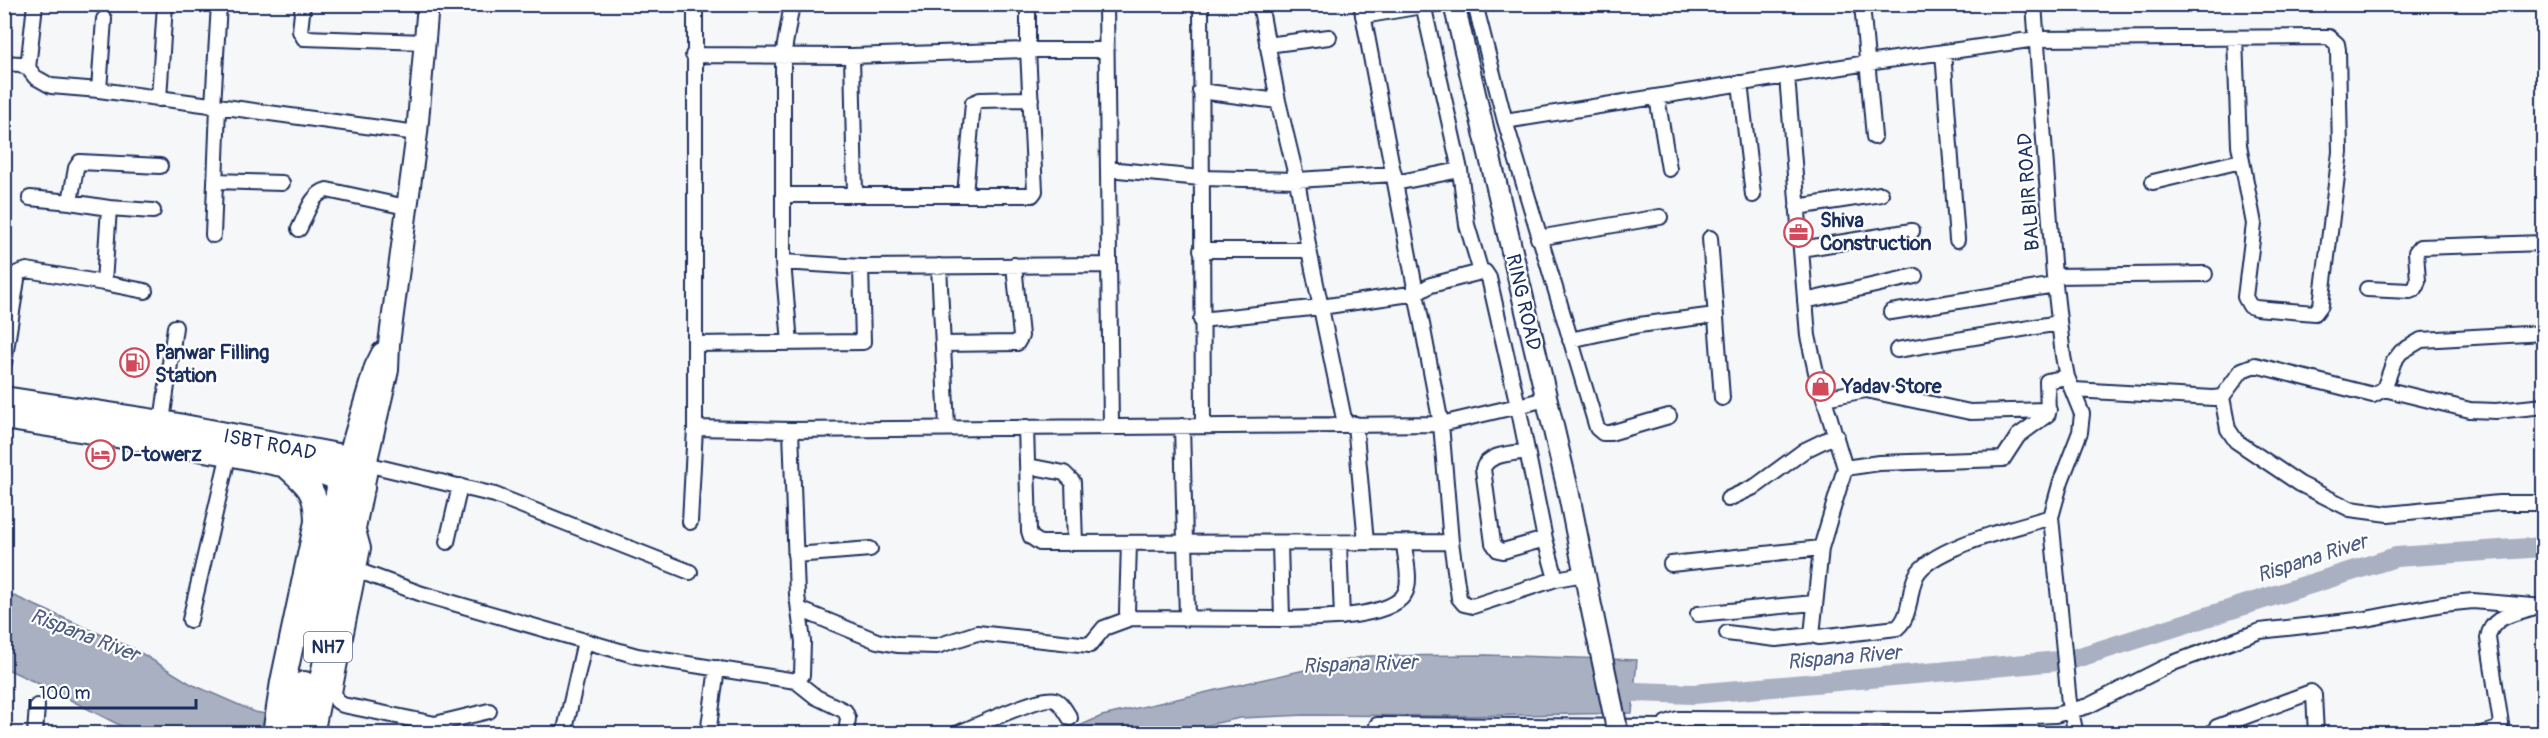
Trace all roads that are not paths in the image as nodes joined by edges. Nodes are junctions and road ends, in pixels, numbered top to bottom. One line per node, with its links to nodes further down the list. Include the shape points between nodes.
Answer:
1 (35, 4): 32 (street)
2 (165, 4): 38 (street)
3 (219, 4): 41 (street)
4 (303, 4): 22 (street, via 300,31 304,38)
5 (428, 4): 22 (street)
6 (695, 4): 27 (street)
7 (792, 4): 28 (street)
8 (1028, 4): 24 (street)
9 (1106, 4): 25 (street)
10 (1200, 4): 36 (street)
11 (1260, 4): 23 (street)
12 (1454, 4): 112 (street, RING ROAD)
13 (1475, 4): 42 (street)
14 (1862, 4): 31 (street)
15 (2034, 4): 21 (street, BALBIR ROAD)
16 (1427, 5): 17 (street); 49 (street)
17 (1362, 10): 51 (street)
18 (104, 19): 35 (street)
19 (1329, 37): 23 (street)
20 (2235, 38): 21 (street); 45 (street); 45 (street, via 2329,37 2337,44 2340,152 2321,305 2315,313 2256,308 2247,303 2254,225)
21 (2036, 39): 26 (street); 86 (street, BALBIR ROAD)
22 (425, 42): 43 (street)
23 (1266, 45): 40 (street)
24 (1028, 50): 25 (street); 29 (street); 39 (street)
25 (1106, 50): 47 (street)
26 (1943, 52): 31 (street); 73 (street)
27 (693, 55): 28 (street); 101 (street)
28 (783, 56): 29 (street); 58 (street)
29 (852, 56): 56 (street)
30 (4, 63): 32 (street)
31 (1867, 63): 33 (street); 44 (street)
32 (28, 68): 35 (street, via 51,87)
33 (1787, 76): 34 (street); 64 (street)
34 (1740, 83): 37 (street); 60 (street)
35 (99, 90): 38 (street)
36 (1200, 91): 40 (street); 50 (street)
37 (1657, 97): 42 (street); 48 (street)
38 (159, 99): 41 (street)
39 (1031, 99): 59 (street, via 973,103); 59 (street, via 1035,191 1027,196)
40 (1278, 100): 52 (street)
41 (215, 107): 43 (street); 53 (street)
42 (1504, 121): 71 (street)
43 (417, 133): 63 (street)
44 (1874, 137)
45 (2241, 161): 54 (street)
46 (160, 166): 62 (street, via 80,162)
47 (1108, 169): 50 (street); 80 (street)
48 (1670, 169)
49 (1460, 170): 51 (street); 83 (street, via 1467,225)
50 (1200, 178): 52 (street); 76 (street)
51 (1394, 178): 52 (street); 90 (street)
52 (1298, 180): 77 (street)
53 (215, 181): 55 (street); 70 (street)
54 (2153, 182)
55 (282, 183)
56 (855, 194): 58 (street); 59 (street)
57 (1881, 194): 64 (street)
58 (783, 195): 78 (street)
59 (965, 195)
60 (1753, 195)
61 (30, 198): 62 (street)
62 (70, 202): 65 (street)
63 (406, 207): 68 (street, via 327,190 315,198); 134 (street, via 389,344 375,367)
64 (1797, 207): 75 (street)
65 (109, 208): 66 (street); 87 (street)
66 (153, 211)
67 (1660, 217): 71 (street)
68 (300, 229)
69 (1912, 231): 75 (street)
70 (213, 235)
71 (1538, 238): 99 (street)
72 (1710, 238): 94 (street)
73 (1957, 240)
74 (2544, 243): 88 (street, via 2420,247 2416,252 2415,289)
75 (1801, 249): 91 (street)
76 (1201, 250): 77 (street); 95 (street)
77 (1309, 250): 92 (street)
78 (783, 262): 82 (street); 100 (street)
79 (1014, 265): 80 (street); 81 (street); 102 (street, via 1021,336 1017,343)
80 (1108, 265): 121 (street)
81 (939, 266): 82 (street); 102 (street)
82 (861, 267): 100 (street, via 863,342)
83 (1481, 272): 90 (street, via 1431,285); 113 (street, via 1489,278)
84 (2205, 274): 86 (street)
85 (1915, 276): 91 (street)
86 (2054, 280): 93 (street); 96 (street, BALBIR ROAD)
87 (104, 283): 89 (street); 104 (street, via 27,270 18,273)
88 (2367, 289)
89 (145, 291)
90 (1417, 293): 92 (street); 119 (street)
91 (1805, 301): 110 (street, via 1811,354)
92 (1321, 307): 95 (street); 118 (street)
93 (1891, 312)
94 (1715, 315): 99 (street); 109 (street)
95 (1201, 320): 120 (street)
96 (2059, 322): 103 (street); 105 (street, BALBIR ROAD)
97 (175, 327): 127 (street)
98 (2544, 333): 106 (street, via 2421,340 2394,360)
99 (1570, 340): 116 (street, via 1594,421 1603,433)
100 (790, 343): 101 (street)
101 (696, 344): 125 (street)
102 (943, 344): 123 (street)
103 (1897, 350)
104 (4, 363)
105 (2067, 377): 107 (street, BALBIR ROAD); 115 (street, via 2047,381)
106 (2384, 389): 108 (street, via 2379,394 2366,395 2255,365 2242,370); 114 (street, via 2470,410)
107 (2074, 390): 108 (street); 138 (street, BALBIR ROAD, via 2082,423)
108 (2222, 397): 137 (street, via 2228,429 2236,441 2300,484 2350,509 2388,514 2499,503)
109 (1722, 398)
110 (1824, 398): 115 (street, via 1866,390 1970,412); 128 (street)
111 (4, 399): 127 (highway, ISBT ROAD)
112 (1546, 399): 113 (street); 156 (street, RING ROAD)
113 (1518, 406): 119 (street); 129 (street)
114 (2544, 406)
115 (2049, 410): 133 (street, via 2043,419 2018,436 2007,456 1998,460 1879,463)
116 (1669, 416)
117 (4, 417): 127 (highway)
118 (1350, 424): 119 (street); 120 (street); 148 (street)
119 (1442, 424): 142 (street)
120 (1203, 425): 122 (street)
121 (1111, 426): 122 (street); 124 (street)
122 (1182, 426): 145 (street)
123 (947, 427): 124 (street); 126 (street)
124 (1026, 427): 132 (street)
125 (695, 428): 126 (street); 139 (street)
126 (792, 430): 152 (street)
127 (159, 432): 130 (highway); 134 (highway, ISBT ROAD)
128 (1836, 435): 133 (street); 136 (street, via 1805,450 1756,486)
129 (1527, 451): 140 (street); 140 (street, via 1493,458 1484,464 1493,543 1503,551)
130 (229, 453): 131 (highway); 166 (street)
131 (285, 465): 134 (highway, via 325,473); 183 (highway, via 306,482 315,496 317,522)
132 (1028, 466): 143 (street, via 1064,474 1073,482); 143 (street, via 1031,537 1040,543)
133 (1845, 468): 150 (street)
134 (354, 472): 135 (street); 153 (highway, NH7); 153 (highway, NH7, via 355,522)
135 (460, 486): 141 (street); 155 (street, via 522,504)
136 (1728, 499)
137 (2544, 503)
138 (2051, 517): 168 (street, via 1934,558 1916,575 1905,619 1897,628 1819,637); 173 (street, BALBIR ROAD)
139 (690, 522)
140 (1545, 539): 157 (street)
141 (447, 542)
142 (1451, 542): 149 (street); 157 (street, via 1458,591 1464,604 1473,606)
143 (1075, 543): 144 (street)
144 (1129, 543): 145 (street); 164 (street, via 1127,612)
145 (1184, 543): 146 (street); 162 (street)
146 (1280, 543): 147 (street); 165 (street)
147 (1339, 543): 148 (street); 163 (street)
148 (1366, 543): 149 (street)
149 (1404, 544): 163 (street, via 1407,585 1401,599 1388,607)
150 (1821, 548): 154 (street); 158 (street)
151 (870, 549): 152 (street)
152 (795, 555): 160 (street)
153 (344, 564): 169 (street, via 422,594); 174 (street, via 334,692 337,701 435,724); 184 (highway, NH7); 185 (highway, NH7)
154 (1671, 564)
155 (690, 572)
156 (1584, 574): 157 (street); 181 (street, RING ROAD, bridge)
157 (1556, 579)
158 (1814, 603): 161 (street); 168 (street)
159 (2540, 607): 173 (street, via 2442,604 2366,619 2260,631 2173,663 2088,706); 194 (street, via 2501,619 2491,627 2488,638 2501,724)
160 (799, 609): 164 (street, via 877,641 897,645 938,646 977,633 1090,645 1104,628); 171 (street, via 802,675)
161 (1698, 614)
162 (1187, 617): 164 (street); 165 (street)
163 (1342, 617): 165 (street)
164 (1131, 618)
165 (1282, 619)
166 (190, 620)
167 (1727, 633): 168 (street, via 1776,639)
168 (1812, 633)
169 (585, 640): 170 (street, via 637,656); 186 (street)
170 (717, 668): 171 (street); 187 (street)
171 (796, 681): 188 (street, via 816,697 846,711)
172 (37, 706): 182 (street)
173 (2070, 708): 176 (street); 191 (street, BALBIR ROAD)
174 (489, 711)
175 (1070, 718): 189 (street, via 1057,701 1050,699)
176 (2029, 718): 178 (street); 190 (street)
177 (1377, 726): 179 (street)
178 (1728, 727): 180 (street, via 1671,720)
179 (1596, 730): 180 (street)
180 (1663, 730)
181 (1617, 731)
182 (35, 734)
183 (275, 734)
184 (293, 734)
185 (310, 734)
186 (564, 734)
187 (708, 734)
188 (846, 734)
189 (956, 734)
190 (2032, 734)
191 (2076, 734)
192 (2211, 734): 193 (street, via 2217,727 2311,692)
193 (2316, 734)
194 (2482, 734)

